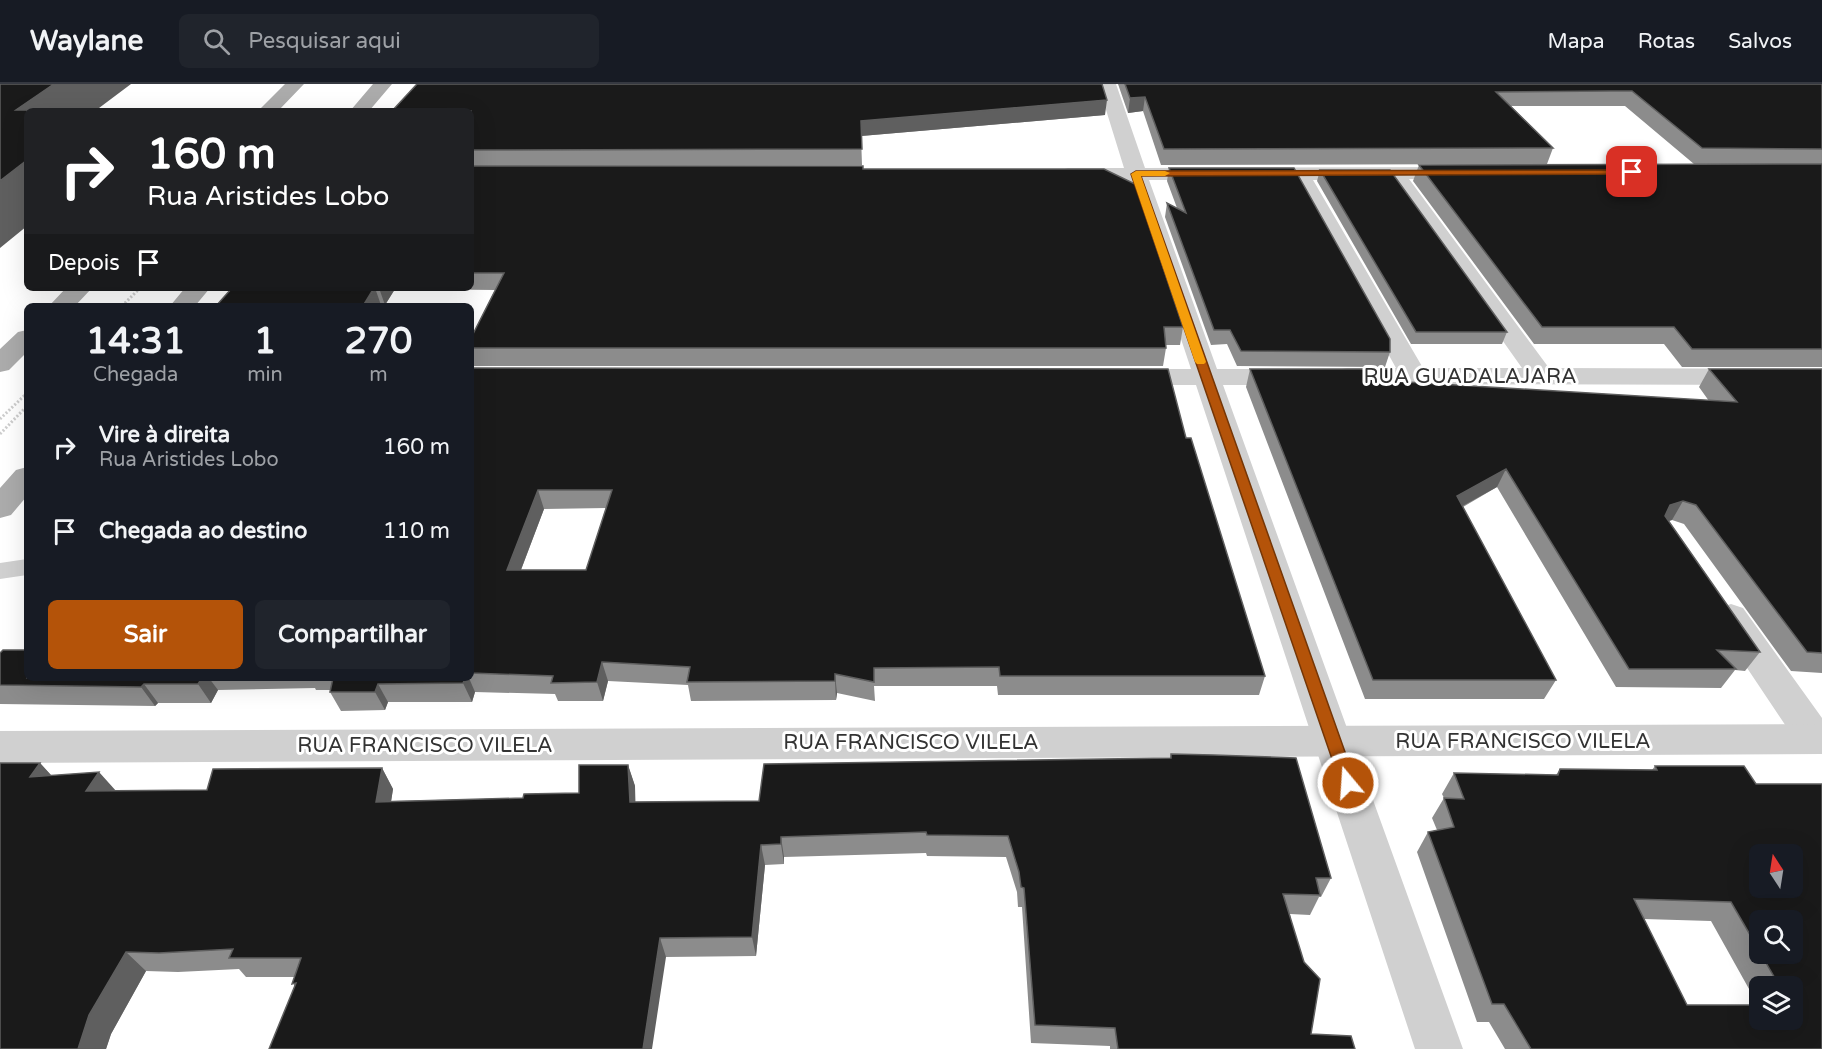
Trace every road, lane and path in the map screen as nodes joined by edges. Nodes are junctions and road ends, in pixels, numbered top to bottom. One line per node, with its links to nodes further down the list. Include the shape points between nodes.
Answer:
1 (295, 84): 4 (main road)
2 (383, 84): 5 (main road)
3 (1107, 84): 10 (street)
4 (270, 108)
5 (362, 108)
6 (1299, 173): 7 (street); 10 (street); 19 (street)
7 (1394, 173): 8 (street); 20 (street)
8 (1477, 173)
9 (1045, 174): 10 (street)
10 (1136, 174): 22 (street)
11 (77, 291): 14 (main road)
12 (137, 291): 15 (path)
13 (195, 291): 16 (main road)
14 (64, 303)
15 (125, 303)
16 (185, 303)
17 (24, 341): 18 (main road)
18 (0, 364)
19 (1414, 376): 20 (street, RUA GUADALAJARA); 22 (street, RUA GUADALAJARA)
20 (1541, 376): 23 (street, RUA GUADALAJARA)
21 (1105, 377): 22 (street, RUA GUADALAJARA)
22 (1206, 377): 34 (street)
23 (1822, 377)
24 (24, 396): 26 (path)
25 (24, 409): 27 (path)
26 (0, 419)
27 (0, 434)
28 (24, 480): 29 (main road)
29 (0, 508)
30 (24, 567): 31 (lane)
31 (0, 571)
32 (1712, 591): 33 (street)
33 (1819, 739): 34 (street, RUA FRANCISCO VILELA)
34 (1334, 742): 35 (street, RUA FRANCISCO VILELA); 36 (street)
35 (0, 747)
36 (1439, 1049)

